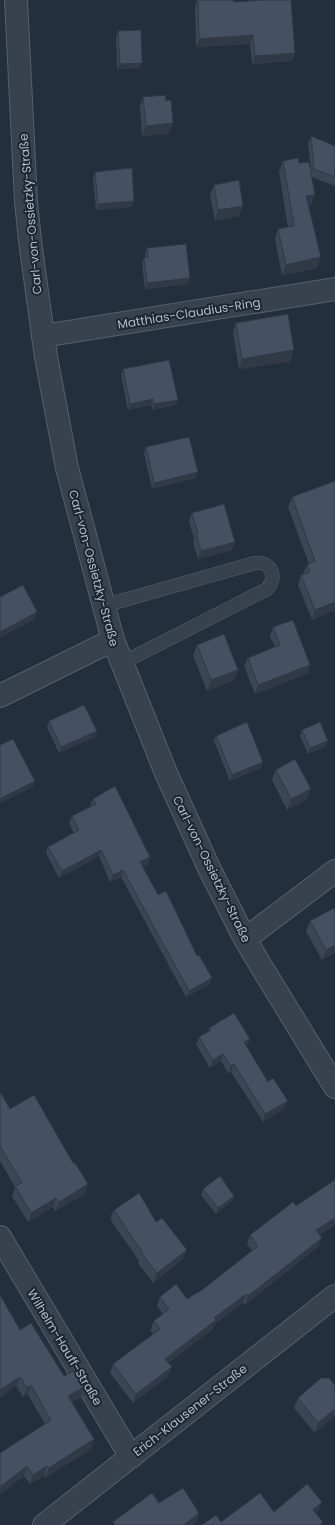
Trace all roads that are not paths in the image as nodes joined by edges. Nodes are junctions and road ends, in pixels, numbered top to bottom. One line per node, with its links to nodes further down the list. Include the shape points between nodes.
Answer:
1 (16, 0): 3 (street, Carl-von-Ossietzky-Straße, via 26,201)
2 (335, 289): 3 (street, Matthias-Claudius-Ring)
3 (43, 336): 4 (street, Carl-von-Ossietzky-Straße, via 67,468)
4 (103, 606): 5 (street, Carl-von-Ossietzky-Straße); 6 (lane, via 261,562 266,564 272,573 272,584 267,589)
5 (113, 640): 6 (street, Carl-von-Ossietzky-Straße); 7 (street)
6 (122, 663): 9 (street, Carl-von-Ossietzky-Straße, via 166,773 209,868)
7 (0, 696)
8 (335, 871): 9 (street)
9 (245, 938): 10 (street, Carl-von-Ossietzky-Straße)
10 (335, 1087)
11 (0, 1237): 13 (street, Wilhelm-Hauff-Straße)
12 (335, 1296): 13 (street, Erich-Klausener-Straße)
13 (131, 1457): 14 (street, Erich-Klausener-Straße)
14 (44, 1525)

